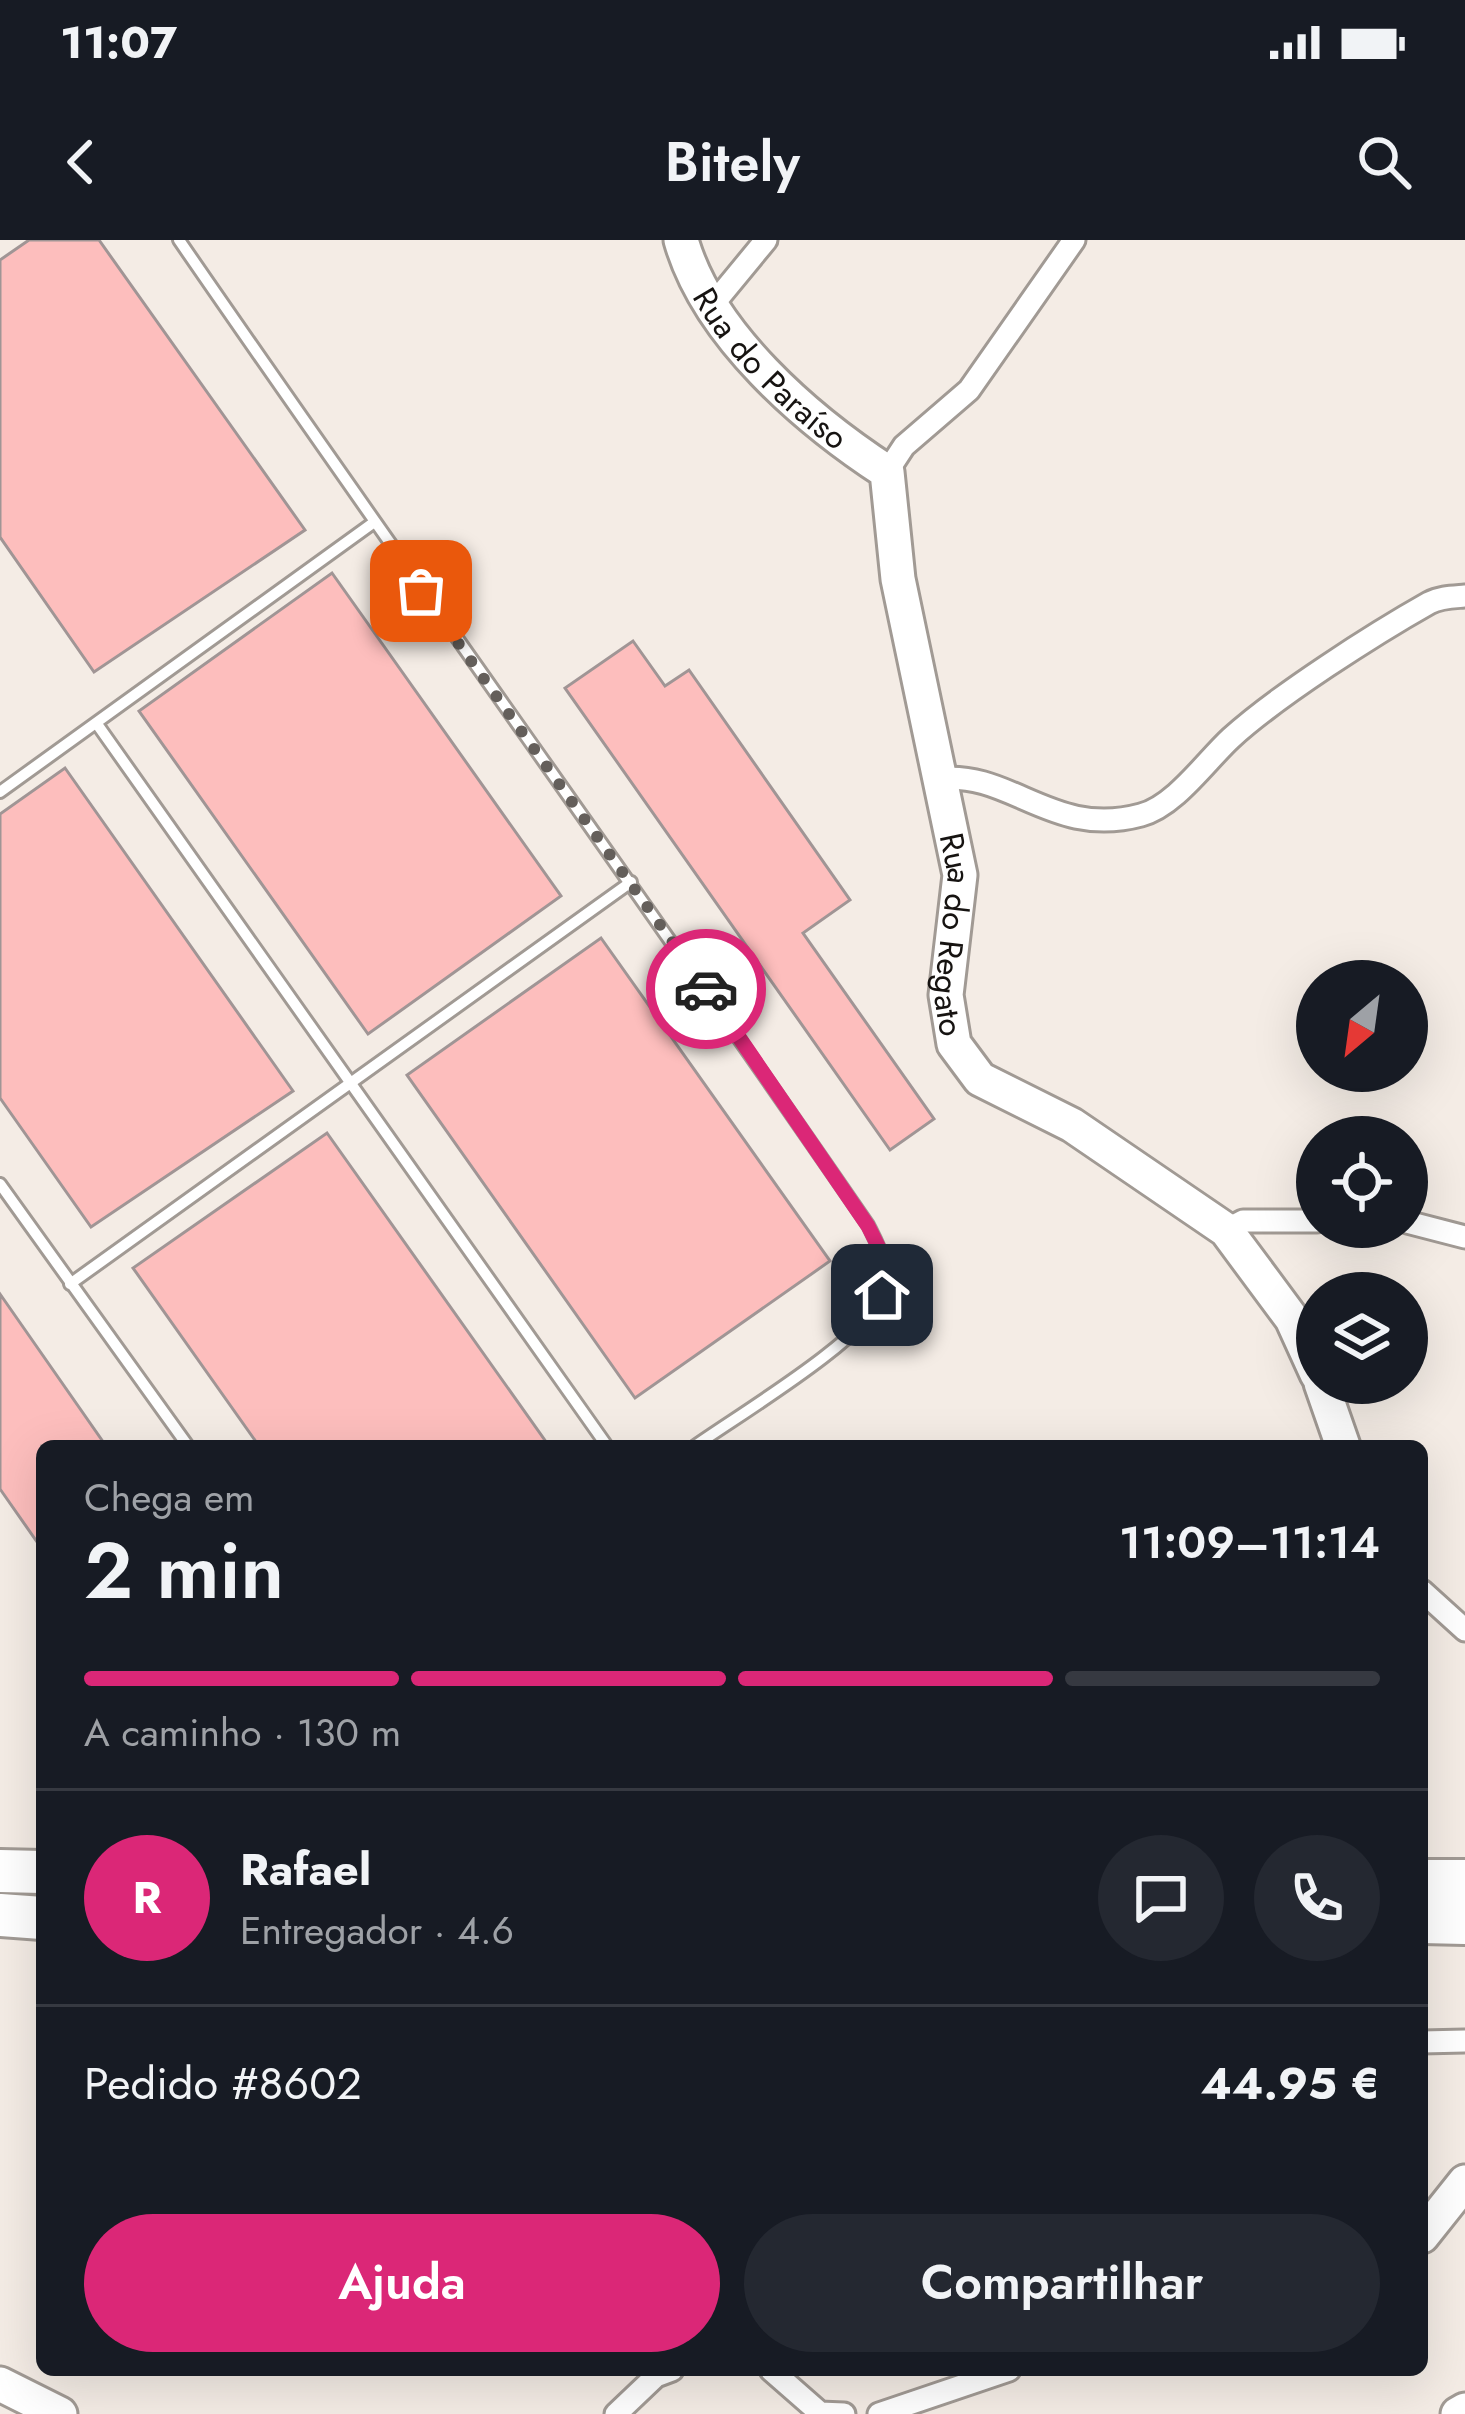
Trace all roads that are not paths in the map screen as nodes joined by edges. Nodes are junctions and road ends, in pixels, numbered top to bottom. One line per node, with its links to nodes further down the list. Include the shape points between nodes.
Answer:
1 (178, 240): 7 (lane)
2 (682, 240): 5 (street, Rua do Paraíso)
3 (766, 240): 5 (street)
4 (1074, 240): 6 (street, via 968,390 904,446)
5 (710, 308): 6 (street, Rua do Paraíso, via 776,379)
6 (887, 472): 10 (street, Rua do Regato, via 898,578)
7 (373, 524): 9 (lane); 12 (lane)
8 (1465, 596): 10 (street, via 1433,600 1322,674 1235,734 1147,814 1067,819 988,784)
9 (97, 724): 11 (lane); 13 (lane)
10 (938, 779): 17 (street, Rua do Regato, via 960,875 946,995 954,1044 980,1079 1072,1125)
11 (0, 792)
12 (631, 882): 13 (lane); 24 (lane, via 886,1262 882,1295 866,1326)
13 (355, 1084): 19 (lane); 23 (lane)
14 (0, 1184): 19 (lane)
15 (1296, 1221): 17 (street, via 1243,1221)
16 (1428, 1227): 18 (street)
17 (1226, 1230): 20 (street, Rua do Regato)
18 (1465, 1237)
19 (70, 1284): 22 (lane)
20 (1296, 1328)
21 (1328, 1404): 25 (street)
22 (184, 1440)
23 (603, 1440)
24 (704, 1440)
25 (1341, 1440)
26 (1428, 1596): 27 (street)
27 (1465, 1630)
28 (0, 1870): 29 (highway)
29 (36, 1872)
30 (1428, 1881): 31 (highway)
31 (1465, 1881)
32 (0, 1915): 33 (highway)
33 (36, 1918)
34 (1428, 1922): 35 (highway)
35 (1465, 1923)
36 (1465, 2041): 37 (street)
37 (1428, 2042)
38 (1465, 2182): 39 (street)
39 (1428, 2228)
40 (655, 2376): 45 (street)
41 (778, 2376): 46 (street, via 820,2413)
42 (991, 2376): 47 (street)
43 (0, 2384): 44 (street)
44 (60, 2414)
45 (616, 2414)
46 (844, 2414)
47 (879, 2414)

